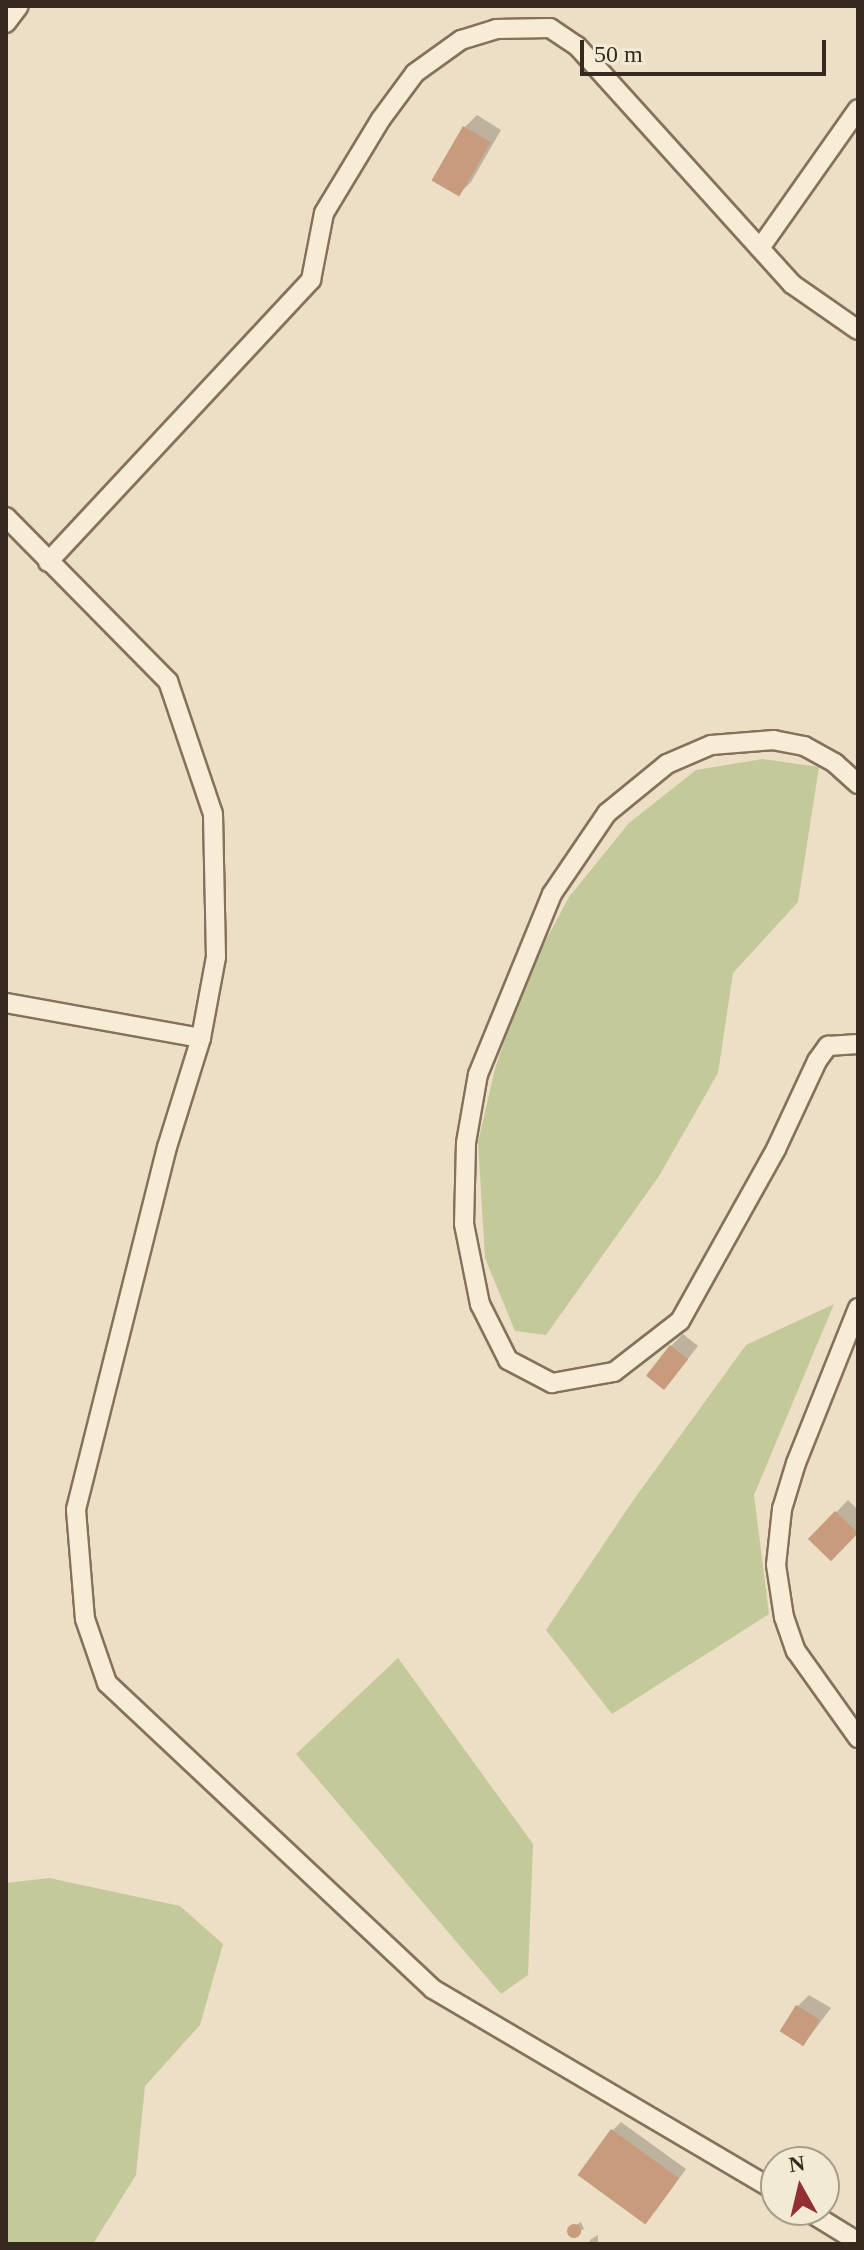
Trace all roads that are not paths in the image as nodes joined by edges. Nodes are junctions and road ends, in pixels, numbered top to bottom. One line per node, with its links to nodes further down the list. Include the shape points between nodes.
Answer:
1 (19, 6): 2 (lane)
2 (6, 23)
3 (858, 109): 4 (lane)
4 (760, 248): 5 (lane, via 792,284); 7 (lane, via 568,40 550,28 496,29 461,40 415,73 381,119 324,213 311,280)
5 (858, 330)
6 (6, 517): 7 (lane)
7 (48, 562): 10 (lane, via 168,681 213,814 216,957)
8 (858, 784): 11 (lane, via 804,746 774,740 711,745 667,764 607,813 552,894 478,1074 466,1143 464,1224 480,1304 508,1360 552,1383 614,1372 680,1321 776,1149 817,1061 828,1046)
9 (6, 1003): 10 (lane)
10 (201, 1038): 14 (lane, via 167,1147 76,1510 85,1619 107,1683 433,1989)
11 (858, 1044)
12 (858, 1308): 13 (lane, via 796,1463 782,1509 776,1565 796,1651)
13 (858, 1738)
14 (760, 2182)
15 (832, 2226): 16 (lane)
16 (858, 2242)

